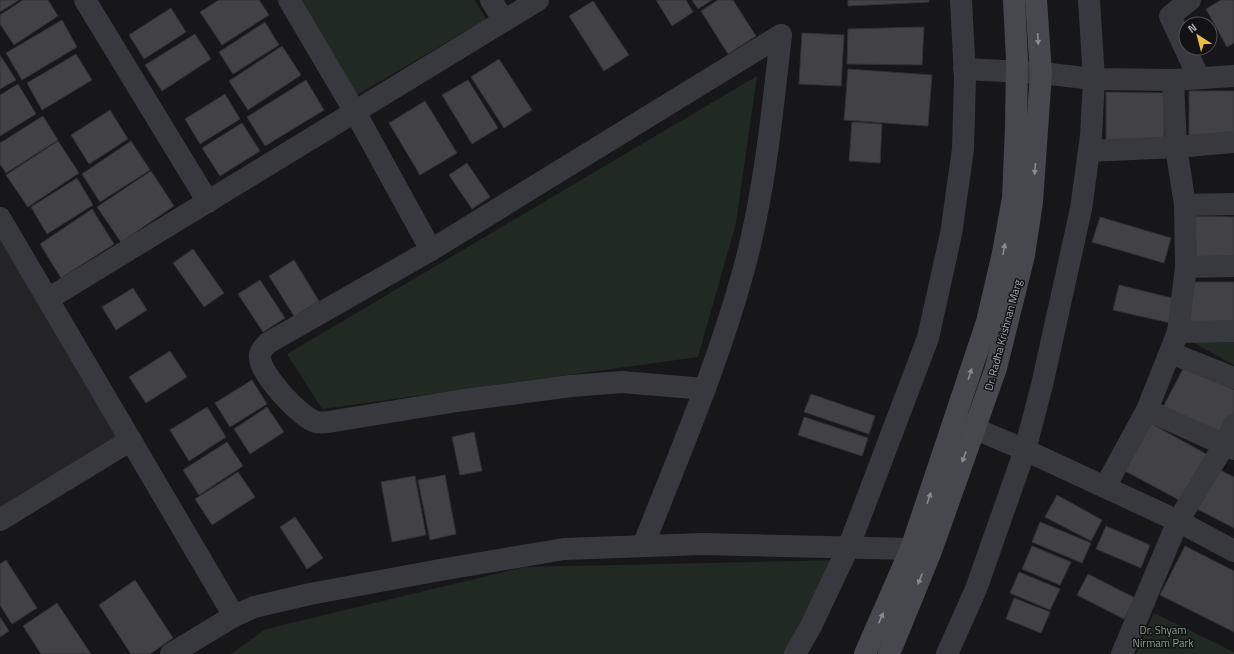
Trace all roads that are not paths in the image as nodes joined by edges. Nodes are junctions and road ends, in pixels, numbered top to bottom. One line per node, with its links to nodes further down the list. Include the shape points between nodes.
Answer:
1 (85, 0): 22 (street)
2 (289, 0): 18 (street)
3 (491, 0): 10 (street)
4 (538, 0): 10 (street)
5 (960, 0): 11 (street)
6 (1014, 0): 12 (street)
7 (1036, 0): 13 (street, Dr. Radha Krishnan Marg, one-way to 13)
8 (1089, 0): 16 (street)
9 (1190, 0): 15 (street, via 1170,16)
10 (504, 21): 18 (street)
11 (964, 69): 12 (street); 45 (street, via 963,149 951,234 928,338)
12 (1017, 72): 13 (street); 36 (street, one-way to 12, via 1013,198)
13 (1041, 73): 16 (street); 36 (street, Dr. Radha Krishnan Marg, one-way to 36, via 1032,202 1024,255 996,368)
14 (1234, 76): 15 (street)
15 (1200, 78): 17 (street)
16 (1094, 79): 17 (street); 21 (street)
17 (1173, 80): 20 (street)
18 (355, 112): 22 (street); 26 (street)
19 (1234, 142): 20 (street)
20 (1176, 147): 21 (street); 24 (street)
21 (1089, 151): 40 (street, via 1081,210)
22 (208, 202): 29 (street)
23 (1234, 204): 24 (street)
24 (1185, 205): 28 (street)
25 (0, 218): 29 (street)
26 (431, 250): 34 (street, via 268,343 262,349 260,358 264,369 298,410 316,422 328,422 570,386 622,382); 34 (street, via 781,35 769,142 753,229 742,275)
27 (1234, 266): 28 (street)
28 (1186, 267): 30 (street)
29 (48, 299): 38 (street)
30 (1178, 332): 31 (street); 32 (street)
31 (1234, 332)
32 (1171, 352): 33 (street); 35 (street)
33 (1234, 378)
34 (705, 389): 44 (street)
35 (1146, 410): 39 (street); 41 (street)
36 (965, 424): 40 (street); 46 (street, one-way to 36); 52 (street, Dr. Radha Krishnan Marg, one-way to 52, via 931,551)
37 (1234, 424): 39 (street)
38 (131, 440): 42 (street); 48 (street)
39 (1229, 447): 43 (street)
40 (1025, 450): 41 (street); 53 (street, via 976,589)
41 (1105, 487): 43 (street)
42 (0, 520)
43 (1178, 521): 47 (street); 54 (street)
44 (643, 546): 45 (street); 48 (street, via 564,549 440,570 310,594 254,607)
45 (849, 546): 46 (street); 50 (street)
46 (911, 549): 51 (street, one-way to 46)
47 (1234, 551)
48 (234, 616): 49 (street)
49 (171, 654)
50 (795, 654)
51 (865, 654)
52 (889, 654)
53 (947, 654)
54 (1122, 654)

